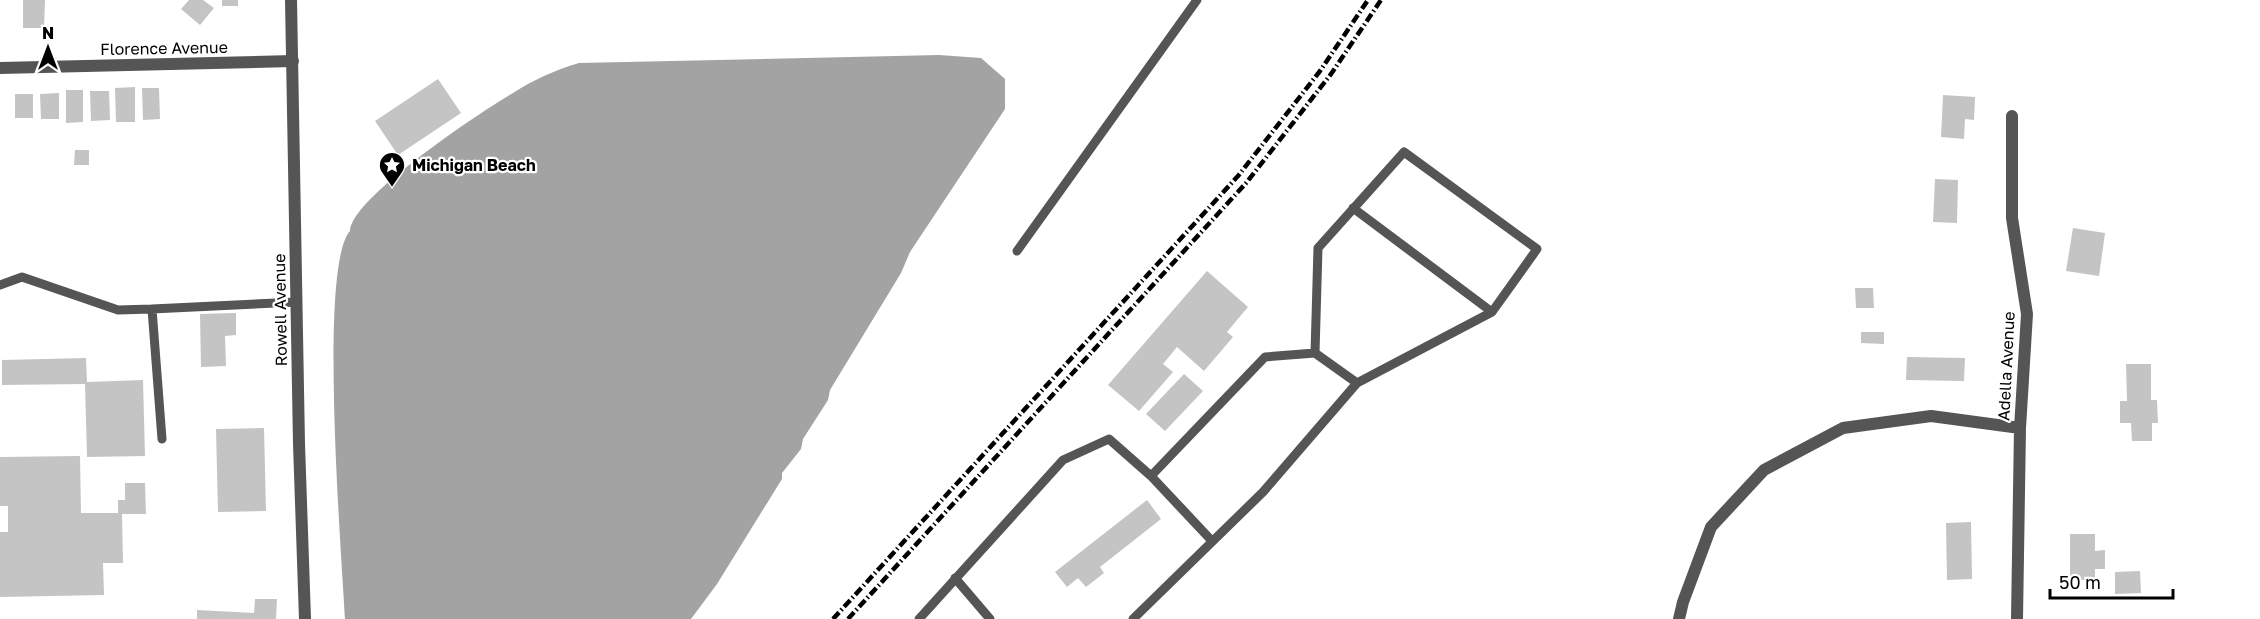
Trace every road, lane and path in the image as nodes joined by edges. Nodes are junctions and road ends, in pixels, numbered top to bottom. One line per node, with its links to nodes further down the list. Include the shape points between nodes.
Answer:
1 (291, 0): 3 (street, Rowell Avenue)
2 (1197, 0): 7 (lane)
3 (293, 61): 4 (street, Florence Avenue); 9 (street, Rowell Avenue)
4 (0, 68)
5 (2012, 116): 14 (street, Adella Avenue, via 2012,218 2027,314)
6 (1353, 208): 11 (lane); 11 (lane, via 1404,152 1537,249); 12 (lane, via 1318,248)
7 (1017, 250)
8 (0, 285): 10 (lane, via 22,277 118,310)
9 (297, 302): 10 (lane); 19 (street, Rowell Avenue)
10 (152, 309): 15 (lane)
11 (1492, 312): 13 (lane)
12 (1315, 353): 13 (lane); 16 (lane, via 1265,357)
13 (1357, 382): 17 (lane, via 1263,492)
14 (2020, 428): 23 (street, via 1931,416 1843,428 1764,470 1712,527); 24 (street, Adella Avenue)
15 (162, 439)
16 (1151, 476): 17 (lane); 18 (lane, via 1109,439 1063,460)
17 (1212, 541): 22 (lane)
18 (955, 578): 20 (lane); 21 (lane)
19 (305, 619)
20 (919, 619)
21 (990, 619)
22 (1133, 619)
23 (1679, 619)
24 (2017, 619)

